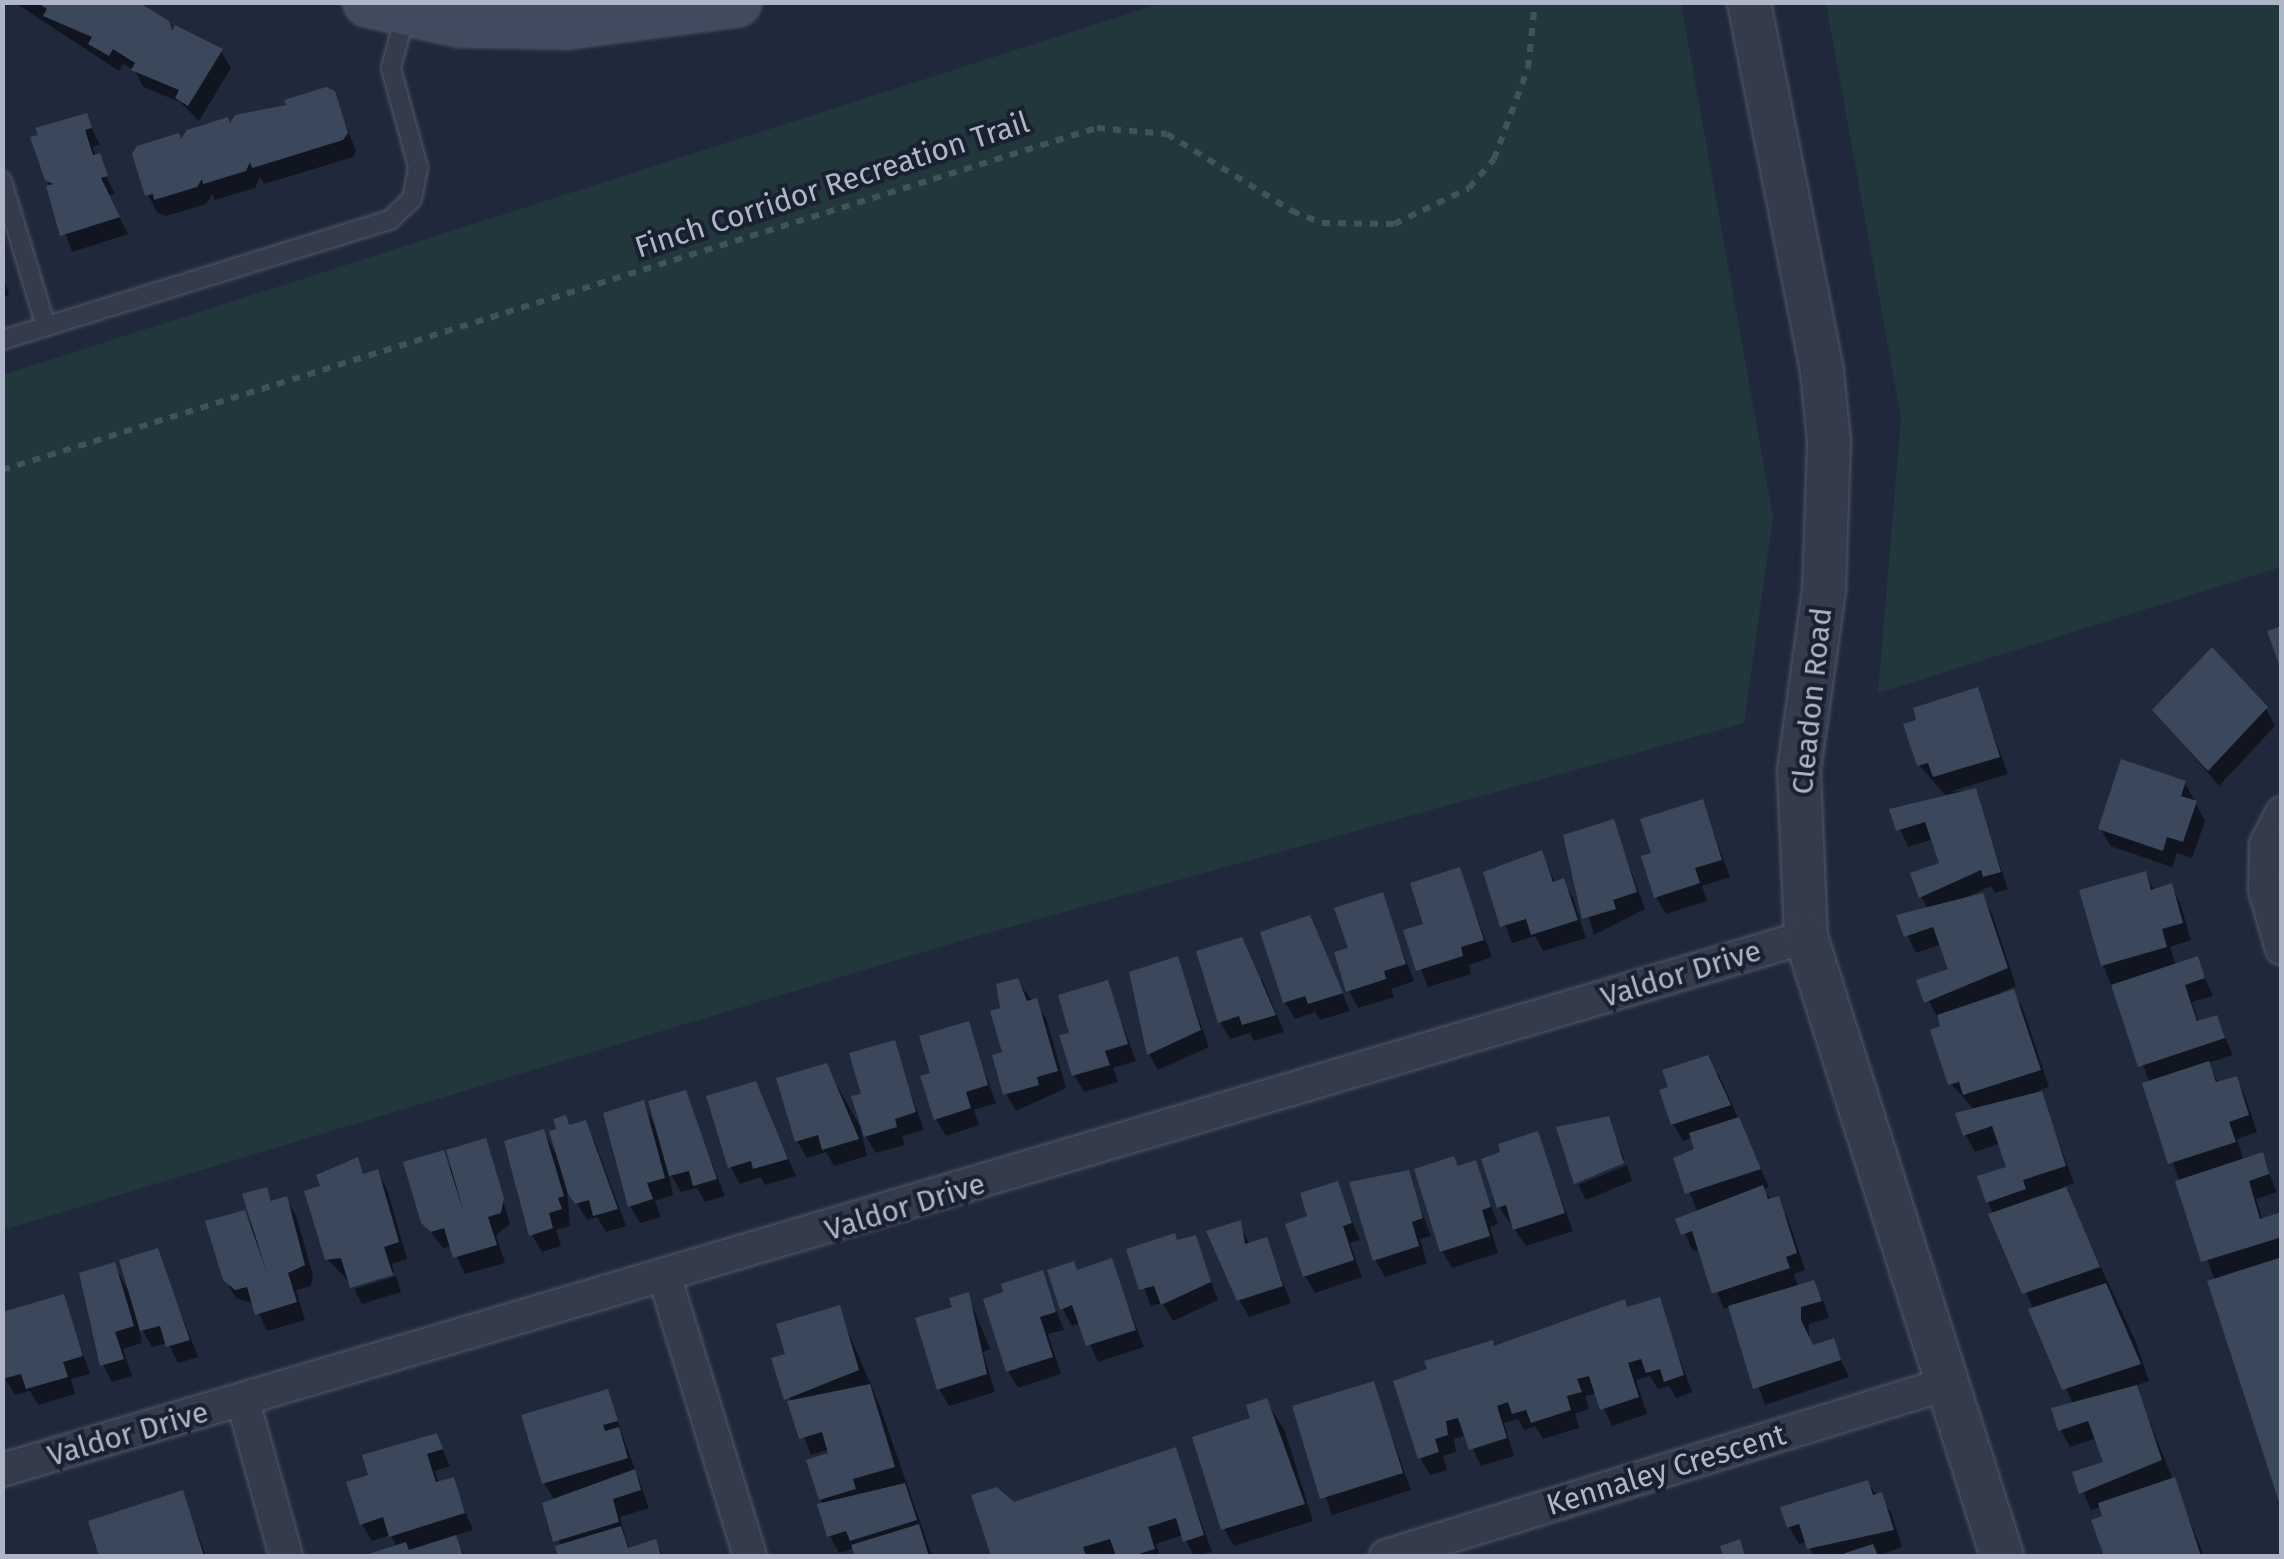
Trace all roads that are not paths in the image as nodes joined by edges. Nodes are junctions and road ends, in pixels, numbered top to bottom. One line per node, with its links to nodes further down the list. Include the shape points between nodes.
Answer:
1 (736, 2): 3 (main road, via 567,24 460,22)
2 (1748, 2): 8 (street, Cleadon Road, via 1822,372 1828,441 1824,590 1800,770)
3 (387, 8): 5 (lane, via 392,68 418,167 412,199 390,220)
4 (2, 181): 5 (lane)
5 (46, 327): 6 (lane)
6 (2, 340)
7 (2282, 813): 9 (street, via 2266,844 2265,890)
8 (1806, 937): 10 (street, Valdor Drive); 11 (street, Cleadon Road)
9 (2282, 949)
10 (665, 1278): 12 (street, Valdor Drive); 15 (street)
11 (1946, 1384): 16 (street, Kennaley Crescent); 17 (street, Cleadon Road)
12 (243, 1402): 13 (street, Valdor Drive); 14 (street)
13 (2, 1470)
14 (286, 1556)
15 (750, 1556)
16 (1386, 1556)
17 (2002, 1556)

